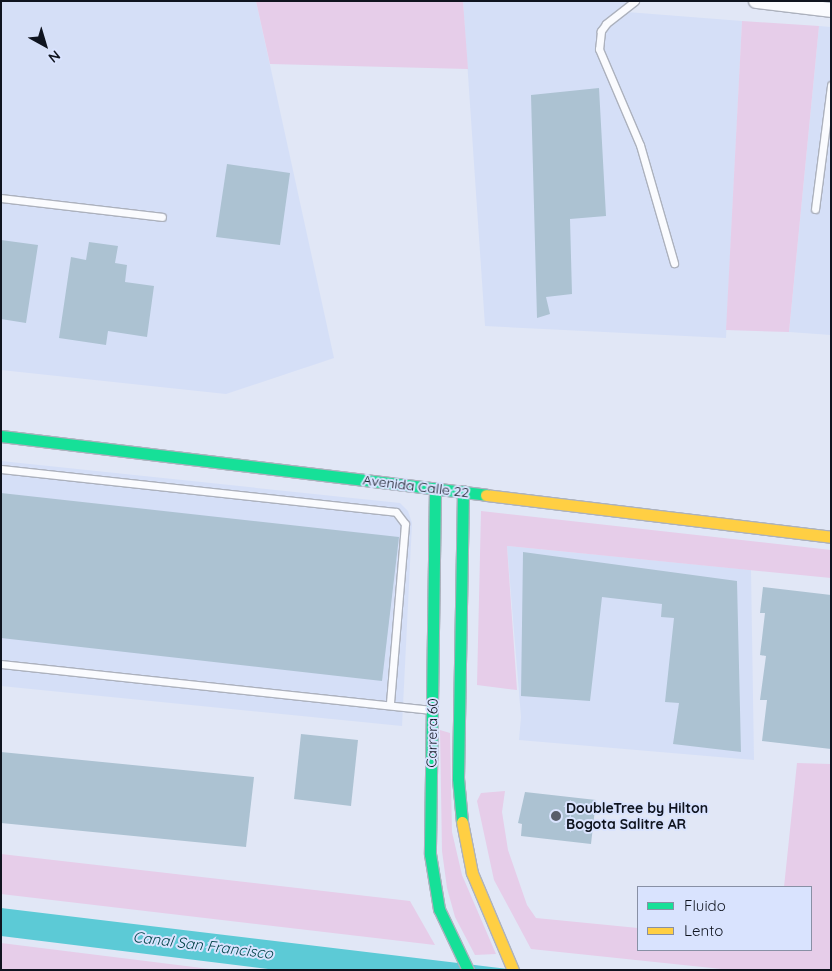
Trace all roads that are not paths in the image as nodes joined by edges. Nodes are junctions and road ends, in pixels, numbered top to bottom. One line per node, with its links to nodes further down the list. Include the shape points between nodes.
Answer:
1 (636, 1): 8 (lane, via 606,24 601,31 600,50 640,146)
2 (756, 1): 3 (street)
3 (831, 10)
4 (831, 85): 6 (lane)
5 (1, 198): 7 (lane)
6 (815, 209)
7 (162, 217)
8 (674, 263)
9 (1, 436): 11 (street, Avenida Calle 22)
10 (1, 469): 15 (lane, via 396,512 405,524)
11 (435, 488): 12 (street, Avenida Calle 22); 16 (street, Carrera 60)
12 (463, 491): 13 (street, Avenida Calle 22); 16 (street, Carrera 60)
13 (831, 538)
14 (1, 664): 15 (lane)
15 (390, 704): 16 (lane)
16 (445, 711): 17 (street, Carrera 60, via 431,862 439,909); 18 (street, Carrera 60, via 458,778 463,838 472,873)
17 (468, 970)
18 (514, 970)

